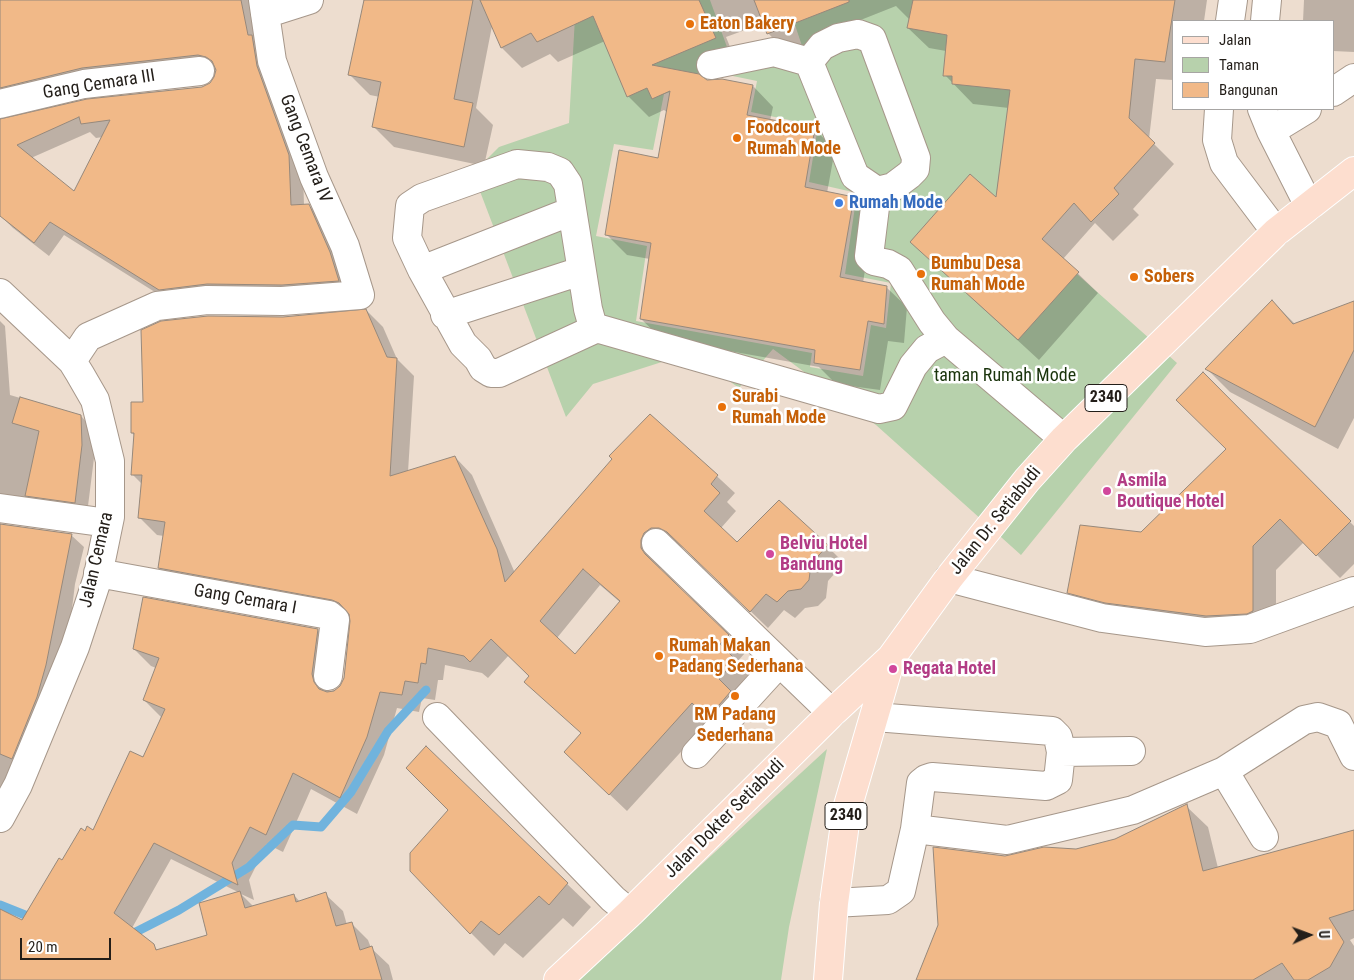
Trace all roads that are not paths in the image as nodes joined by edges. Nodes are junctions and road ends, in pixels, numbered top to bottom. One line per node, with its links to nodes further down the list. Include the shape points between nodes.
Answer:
1 (308, 0): 4 (street)
2 (1233, 0): 5 (street)
3 (1267, 0): 6 (street)
4 (264, 7): 27 (street, Gang Cemara IV, via 272,61 314,177 345,246 360,294 282,301 207,300 157,306 88,337)
5 (1230, 20)
6 (1265, 20)
7 (809, 62): 8 (street, via 774,52); 17 (street, via 855,176); 17 (street, via 822,46 838,38 858,34 872,39 916,158 915,169 909,175 893,187)
8 (711, 65)
9 (200, 71): 12 (street, Gang Cemara III, via 84,84)
10 (1354, 78): 11 (street)
11 (1334, 91)
12 (0, 104)
13 (1219, 110): 20 (street, via 1217,140 1224,163)
14 (1303, 110): 15 (street)
15 (1266, 120): 18 (street)
16 (1354, 171): 18 (main road, Jalan Dr. Setiabudi / 2340)
17 (877, 191): 26 (street, via 869,256 898,270)
18 (1308, 206): 20 (main road, Jalan Dr. Setiabudi / 2340)
19 (572, 211): 21 (street); 21 (street, via 568,184 560,172 537,164 517,164 422,198 410,206 408,238); 22 (street)
20 (1276, 232): 28 (main road, Jalan Dr. Setiabudi / 2340)
21 (422, 270): 24 (street)
22 (581, 271): 24 (street); 25 (street)
23 (0, 293): 27 (street, Jalan Cemara)
24 (445, 315): 25 (street, via 483,368 499,374 597,328)
25 (593, 327): 26 (street, via 879,409 893,406 913,366 927,350)
26 (946, 339): 28 (street)
27 (72, 361): 30 (street, Jalan Cemara, via 95,400 110,461)
28 (1064, 439): 33 (main road, Jalan Dr. Setiabudi / 2340)
29 (0, 508): 30 (street)
30 (108, 523): 32 (street, Jalan Cemara)
31 (656, 543): 36 (street)
32 (98, 573): 37 (street, Gang Cemara I, via 329,615 335,620); 46 (street, Jalan Cemara, via 75,647 18,785)
33 (949, 578): 34 (street, via 1102,618 1205,632 1250,629); 35 (main road, Jalan Dr. Setiabudi / 2340)
34 (1354, 591)
35 (891, 658): 38 (main road, Jalan Dokter Setiabudi); 40 (main road, Jalan Dr. Setiabudi / 2340)
36 (779, 663): 38 (street); 43 (street)
37 (328, 676)
38 (832, 713): 50 (main road, Jalan Dokter Setiabudi)
39 (437, 717): 50 (street)
40 (875, 717): 42 (street, via 1052,731 1058,737); 49 (main road, Jalan Dr. Setiabudi / 2340, via 847,809)
41 (1130, 751): 42 (street)
42 (1061, 752): 47 (street, via 1058,780 1046,786 926,779 920,783)
43 (696, 754)
44 (1354, 756): 45 (street, via 1338,724 1318,717 1304,720)
45 (1224, 771): 47 (street, via 1133,810 1007,840); 48 (street)
46 (0, 818)
47 (915, 830): 49 (street, via 900,891 888,900)
48 (1264, 838)
49 (834, 904): 52 (main road, Jalan Dr. Setiabudi / 2340)
50 (630, 913): 51 (main road, Jalan Dokter Setiabudi)
51 (558, 980)
52 (828, 980)

